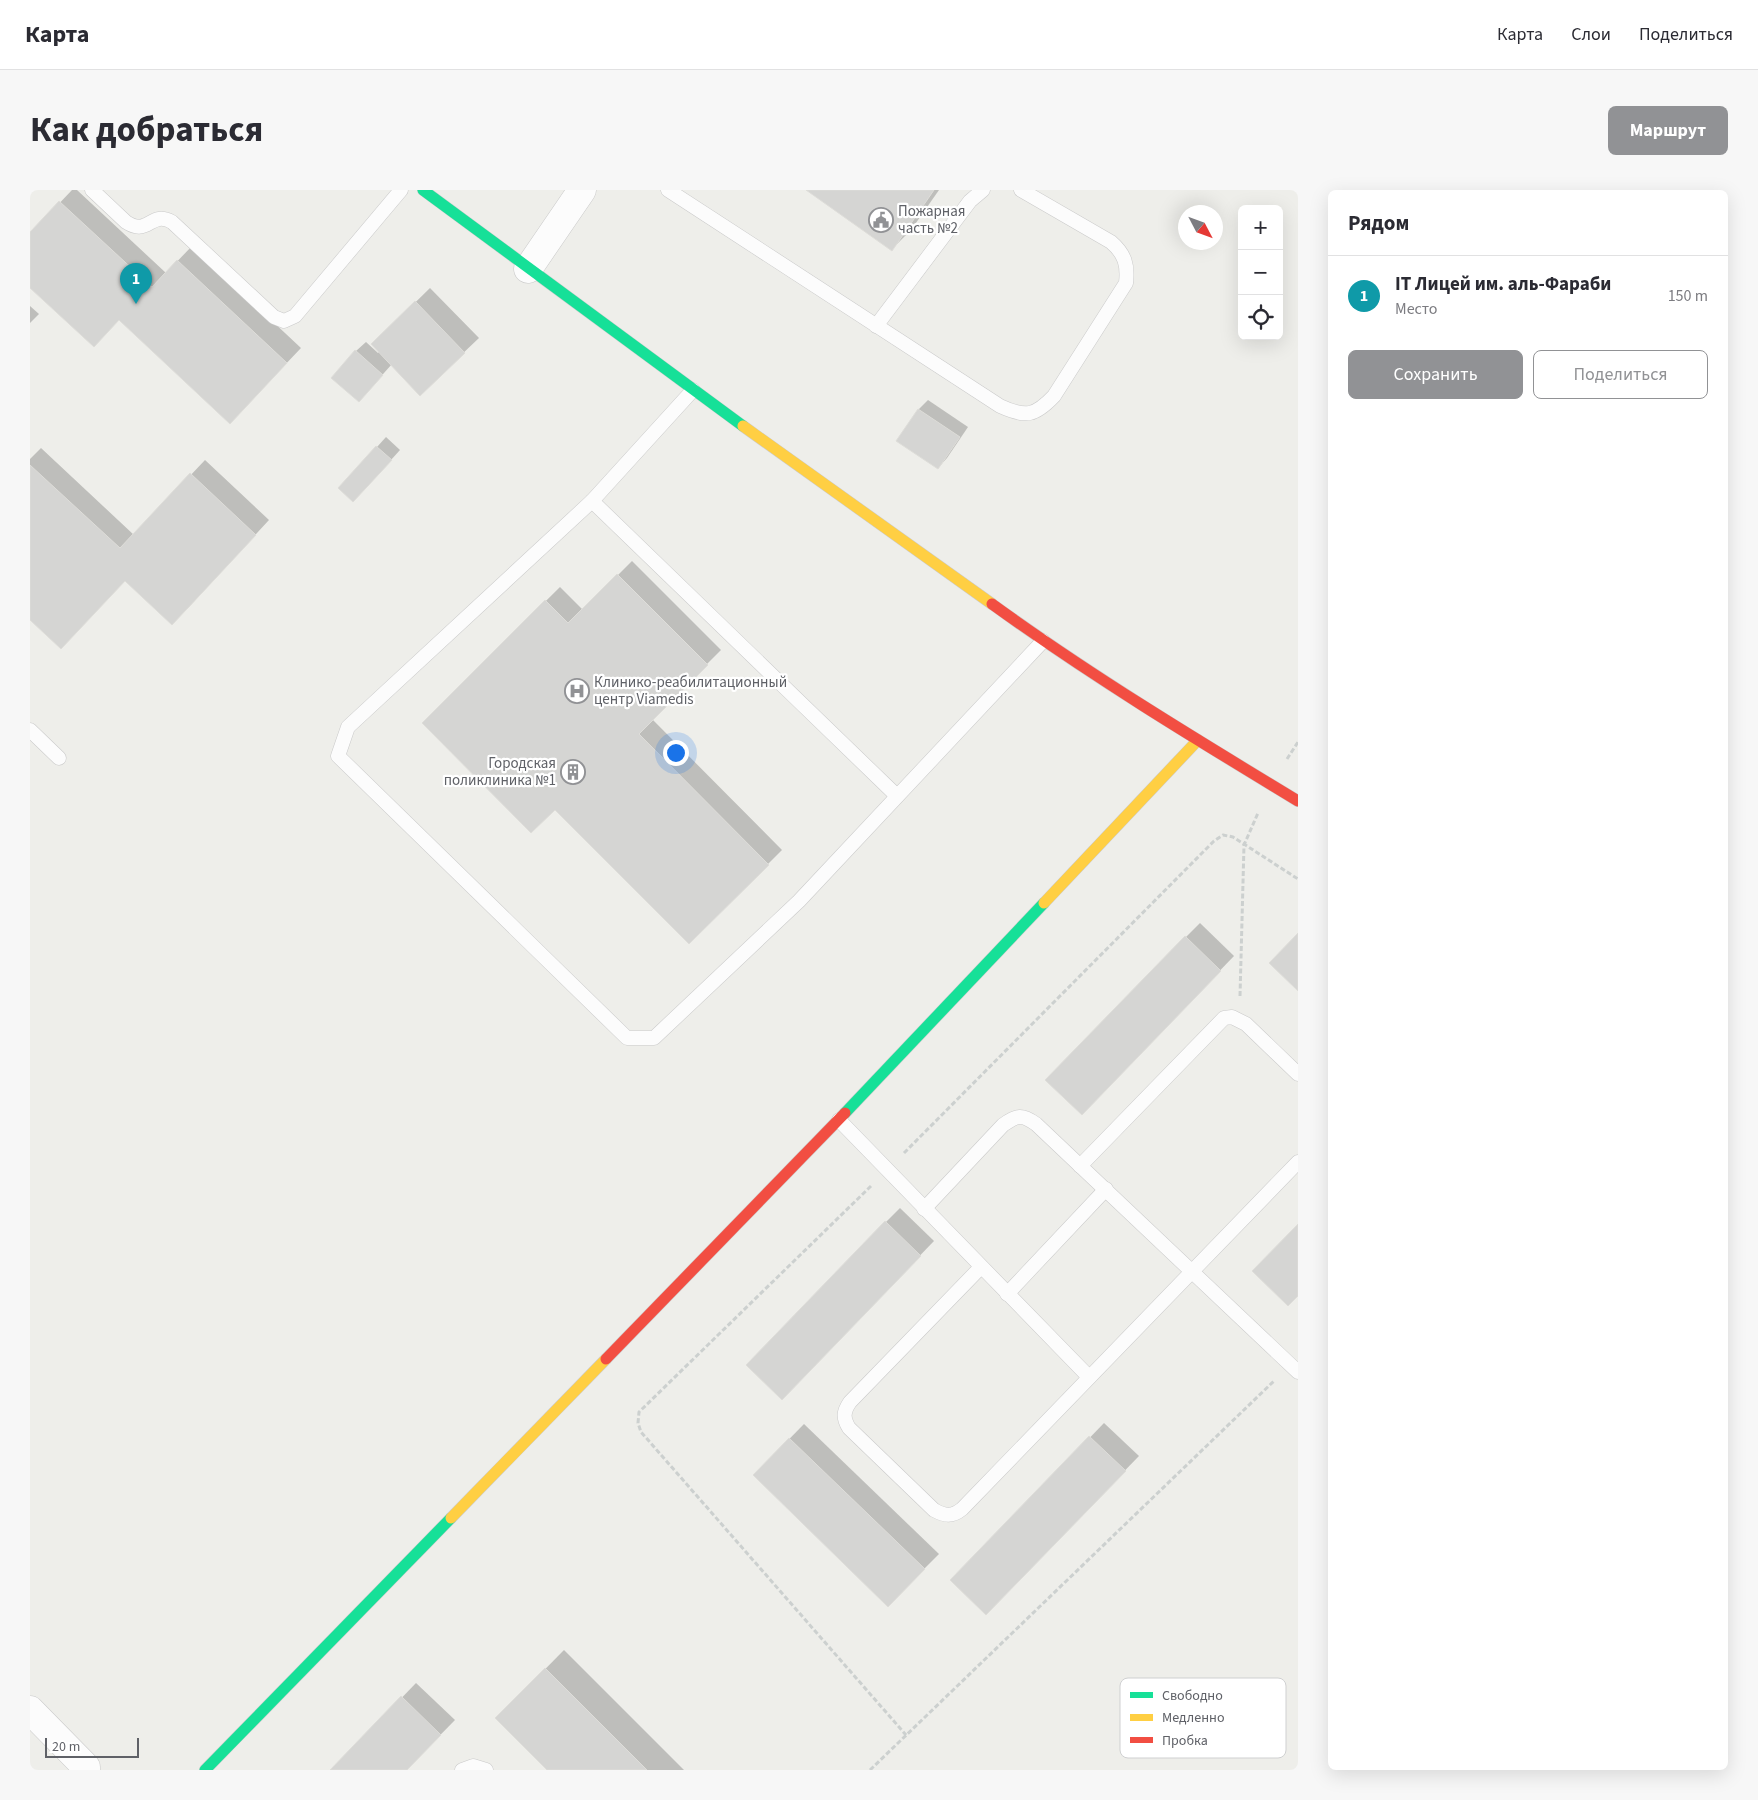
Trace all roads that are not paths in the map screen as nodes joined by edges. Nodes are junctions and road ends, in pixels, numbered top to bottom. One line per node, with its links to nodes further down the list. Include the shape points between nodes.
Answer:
1 (92, 190): 2 (lane, via 133,227 150,224 156,218 172,222 274,317 284,321 295,316)
2 (401, 190)
3 (423, 190): 8 (street)
4 (582, 190): 8 (street)
5 (668, 190): 9 (lane)
6 (983, 190): 9 (lane, via 970,201)
7 (1021, 190): 9 (lane, via 1111,242 1125,259 1128,270 1126,283 1045,406 1032,414 1017,414 1000,406)
8 (528, 269): 10 (street)
9 (876, 326)
10 (692, 390): 11 (lane); 12 (street)
11 (592, 501): 16 (lane); 16 (lane, via 348,727 338,756 627,1038 654,1038 799,901)
12 (1043, 640): 14 (street); 16 (lane)
13 (30, 730): 15 (lane)
14 (1198, 740): 17 (street); 19 (street)
15 (59, 758)
16 (897, 796)
17 (1298, 801)
18 (1298, 1074): 21 (lane, via 1246,1024 1232,1017 1224,1018)
19 (839, 1120): 23 (lane); 31 (street)
20 (1298, 1162): 25 (lane)
21 (1080, 1166): 22 (lane); 23 (lane, via 1036,1124 1021,1116 1003,1125)
22 (1106, 1190): 25 (lane); 26 (lane)
23 (924, 1209): 24 (lane)
24 (981, 1267): 26 (lane); 28 (lane, via 850,1402 844,1416 849,1428 934,1510 948,1516 962,1509)
25 (1193, 1271): 27 (lane); 28 (lane)
26 (1007, 1294): 28 (lane)
27 (1294, 1369)
28 (1089, 1378)
29 (30, 1710): 30 (street)
30 (86, 1770)
31 (205, 1770)
32 (462, 1770): 33 (lane, via 473,1766)
33 (486, 1770)

